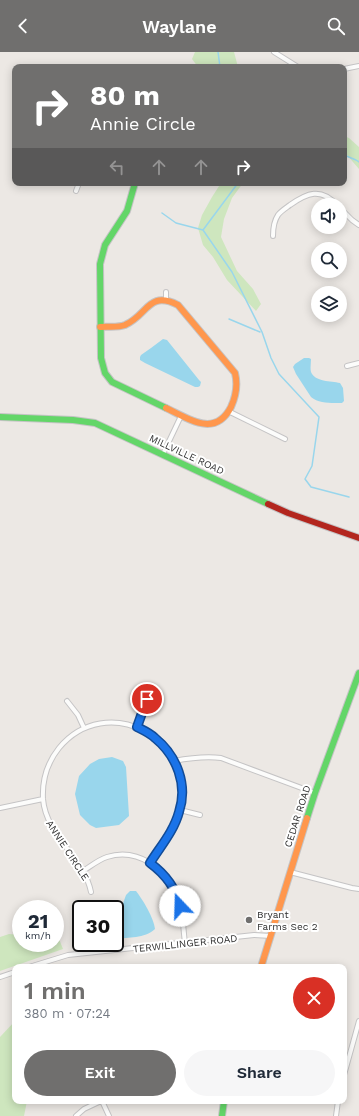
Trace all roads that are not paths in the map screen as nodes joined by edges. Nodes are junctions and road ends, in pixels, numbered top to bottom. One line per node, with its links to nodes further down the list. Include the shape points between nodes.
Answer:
1 (274, 52): 2 (street)
2 (293, 64)
3 (359, 66): 4 (street)
4 (347, 68)
5 (78, 186): 7 (street)
6 (134, 186): 14 (street, via 128,211 102,254)
7 (76, 191)
8 (329, 198): 11 (street, via 321,194 304,196 278,215)
9 (347, 215): 10 (street)
10 (359, 225)
11 (273, 236)
12 (166, 292): 13 (street)
13 (166, 300): 14 (street, via 152,303 126,324); 17 (street, via 182,308 235,373 238,385)
14 (100, 327): 18 (street, via 102,363 108,377 123,389)
15 (359, 363): 16 (street)
16 (347, 366)
17 (228, 412): 18 (street, via 219,421 208,425); 20 (street)
18 (181, 416): 21 (street)
19 (0, 417): 21 (street, MILLVILLE ROAD, via 91,422)
20 (285, 439)
21 (163, 454): 22 (street, MILLVILLE ROAD, via 288,513)
22 (359, 538)
23 (359, 673): 29 (street, CEDAR ROAD)
24 (147, 699): 26 (street)
25 (67, 701): 27 (street)
26 (137, 727): 27 (street, ANNIE CIRCLE, via 117,723); 28 (street, ANNIE CIRCLE, via 165,747)
27 (84, 728): 30 (street, ANNIE CIRCLE, via 68,739 52,759 45,774)
28 (174, 761): 29 (street, via 207,756 221,758); 32 (street, ANNIE CIRCLE, via 182,784)
29 (315, 793): 36 (street, CEDAR ROAD)
30 (43, 799): 31 (street); 35 (street, ANNIE CIRCLE, via 47,817 55,832)
31 (0, 808)
32 (180, 810): 33 (street); 34 (street, ANNIE CIRCLE)
33 (200, 815)
34 (150, 863): 35 (street, via 134,856 114,855); 40 (street, via 166,877 176,892)
35 (84, 871): 38 (street, ANNIE CIRCLE)
36 (290, 872): 37 (street); 39 (street, CEDAR ROAD)
37 (359, 889)
38 (91, 892)
39 (271, 936): 40 (street, TERWILLINGER ROAD, via 254,935); 42 (street, CEDAR ROAD)
40 (185, 943): 41 (street, TERWILLINGER ROAD, via 68,955)
41 (39, 964)
42 (262, 964)
43 (12, 973): 44 (street)
44 (0, 977)
45 (359, 1021): 46 (street)
46 (347, 1063)
47 (95, 1104): 51 (street)
48 (103, 1104): 52 (street)
49 (224, 1104): 53 (street)
50 (338, 1104): 54 (street)
51 (76, 1116)
52 (110, 1116)
53 (222, 1116)
54 (336, 1116)

